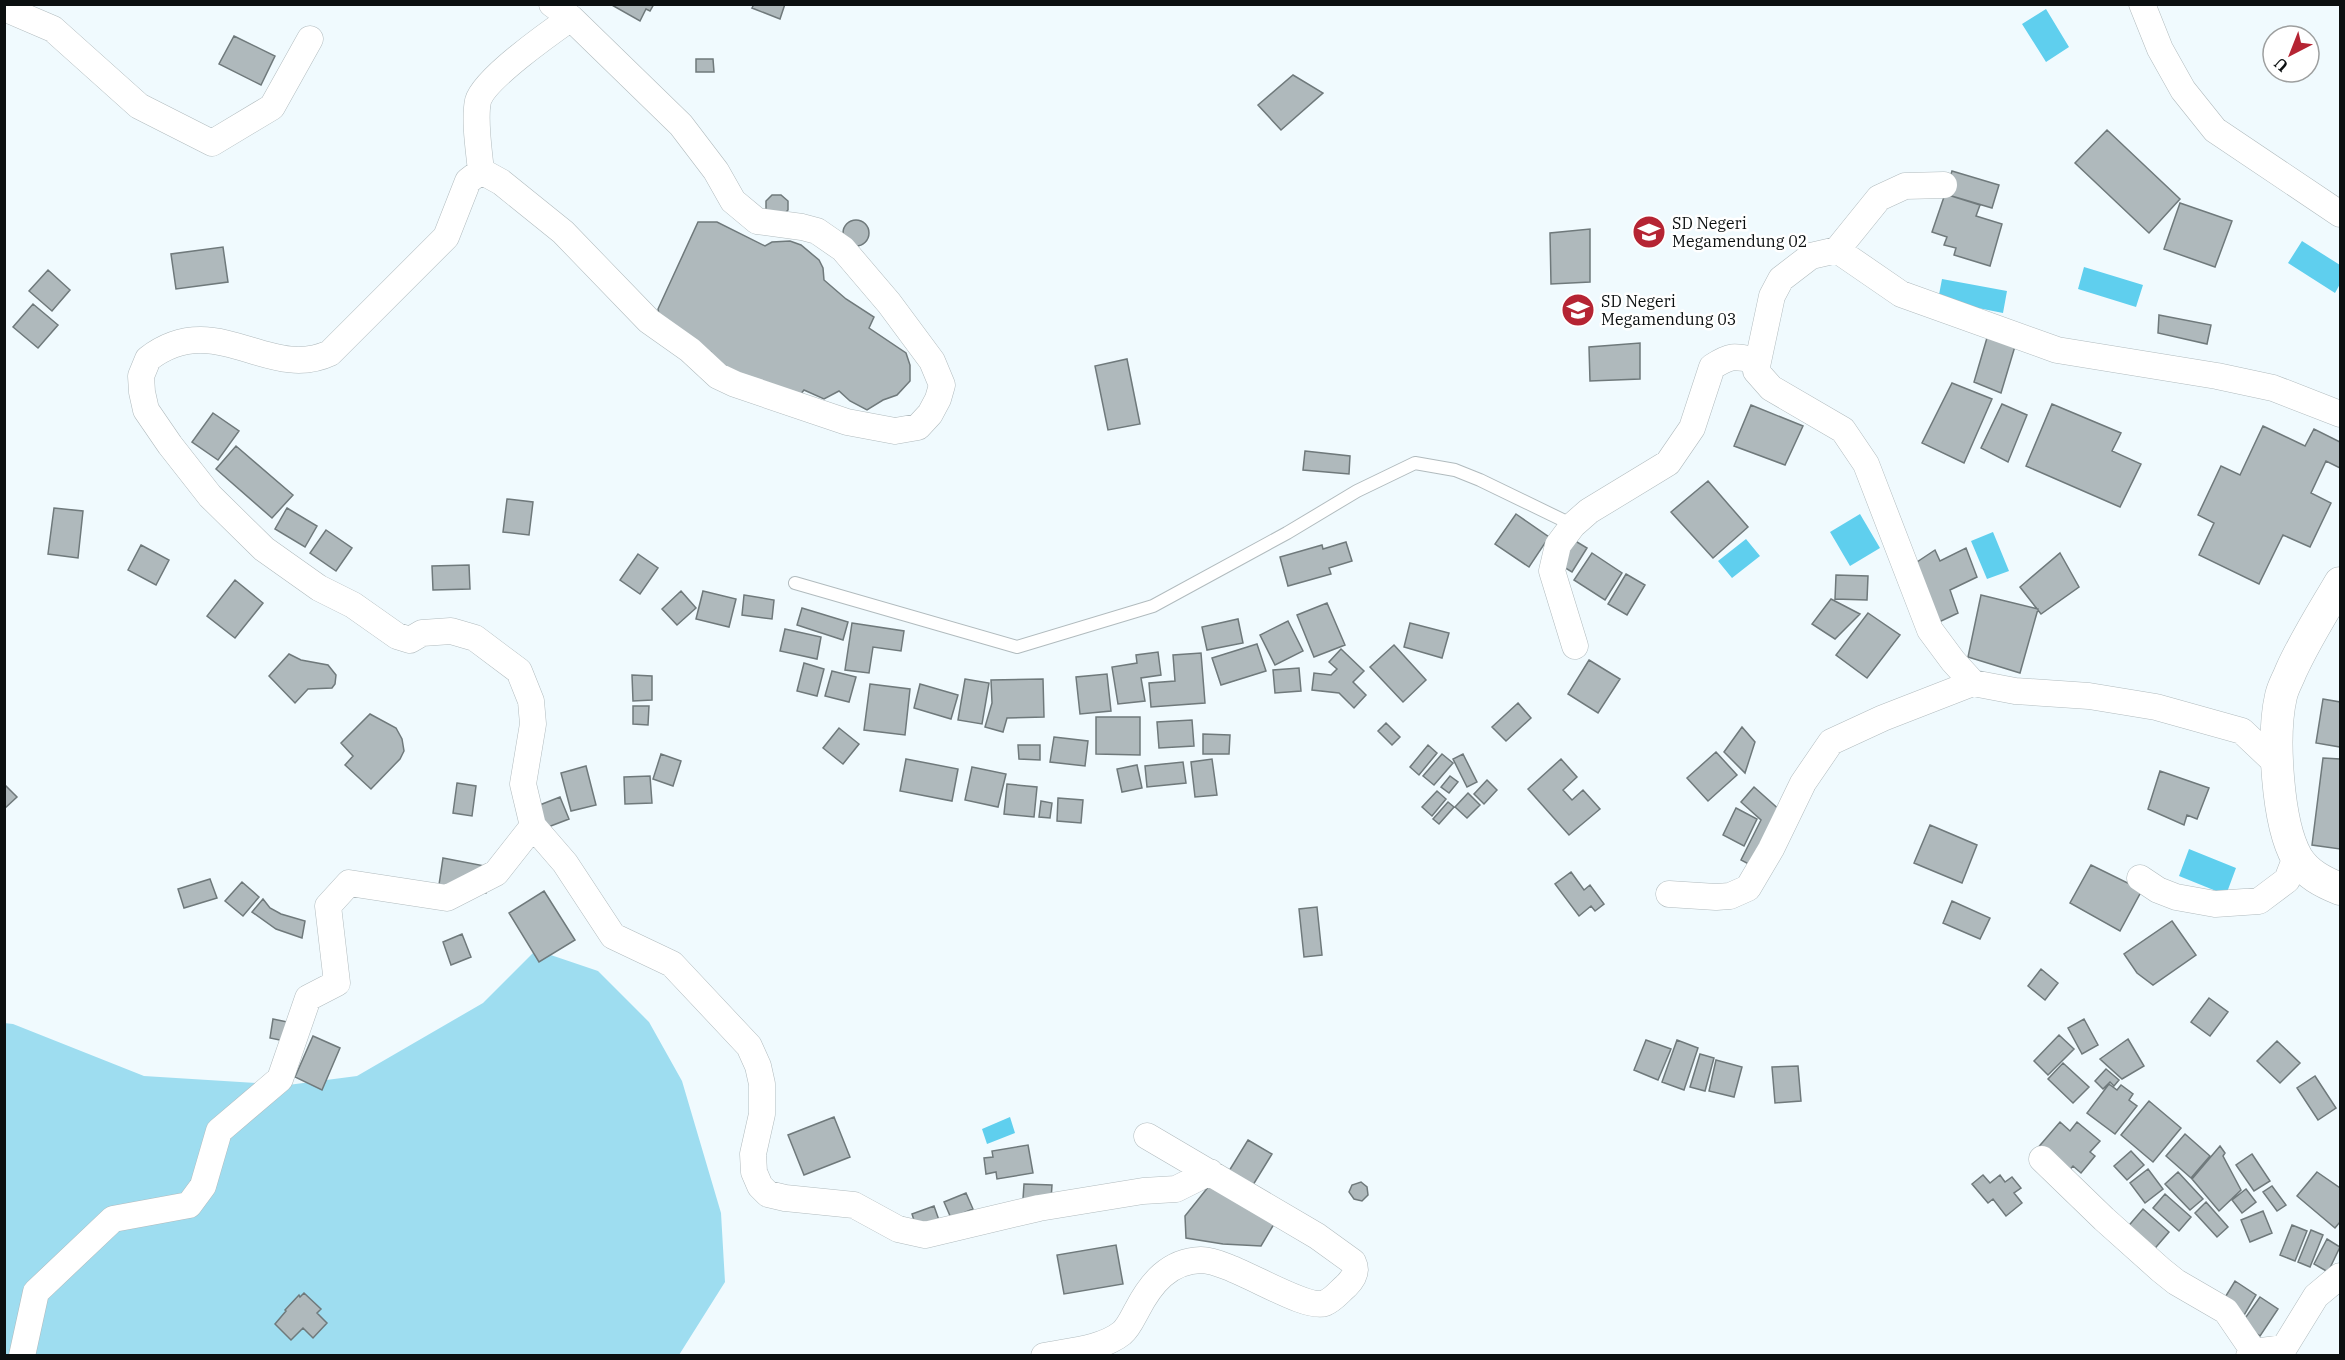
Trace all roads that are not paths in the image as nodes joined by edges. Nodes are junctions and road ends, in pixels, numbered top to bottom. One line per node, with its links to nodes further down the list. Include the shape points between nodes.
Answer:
1 (2142, 4): 7 (street, via 2182,90 2215,130)
2 (4, 8): 4 (street, via 53,29 139,106 212,143 272,107)
3 (562, 11): 5 (street, via 481,93 477,103); 5 (street, via 681,125 733,201 756,221 817,231 843,249 932,361 942,385 938,399 918,427 895,431 847,422 718,376 649,321 563,232 501,182)
4 (310, 39)
5 (481, 171): 17 (street, via 468,181 446,237 330,353 315,360 298,360 272,357 218,340 180,342 148,359 141,376 142,392 146,410 170,446 210,496 264,549 397,636 410,640 422,633 451,631 475,638 519,671 531,701 533,724 523,784)
6 (1944, 185): 8 (street, via 1905,186 1879,198)
7 (2340, 214)
8 (1837, 250): 9 (street, via 1811,256 1781,279 1772,296); 10 (street, via 1901,294 2057,350 2273,388)
9 (1758, 361): 11 (street, via 1728,357 1712,367 1692,428 1668,463); 15 (street, via 1756,371 1771,388 1843,430 1866,464 1930,630)
10 (2340, 414)
11 (1573, 525): 12 (lane, via 1455,470 1415,463 1357,491 1153,606 1017,647); 14 (street, via 1558,545 1552,571)
12 (795, 583)
13 (2340, 583): 16 (street, via 2303,645 2281,695)
14 (1575, 646)
15 (1973, 683): 16 (street, via 2156,707 2242,731); 21 (street, via 1832,742 1803,783 1748,888 1730,896)
16 (2278, 765): 18 (street, via 2282,811)
17 (533, 826): 24 (street, via 565,863 613,936 672,964 749,1046 762,1084 754,1172 768,1194 854,1205 898,1229 925,1235 1039,1208 1176,1189); 28 (street, via 496,873 447,898 349,883 328,906 337,983 308,998 280,1079 219,1131 203,1186 189,1204 113,1219 36,1292)
18 (2296, 857): 19 (street, via 2287,880 2259,901 2216,904 2176,897); 20 (street, via 2306,870)
19 (2140, 878)
20 (2340, 889)
21 (1669, 894)
22 (1147, 1136): 24 (street)
23 (2042, 1159): 27 (street, via 2161,1270 2226,1311)
24 (1210, 1172): 29 (street, via 1353,1262 1355,1274 1349,1283 1332,1299 1316,1304 1204,1260 1185,1263 1154,1281 1124,1331 1112,1339)
25 (2340, 1276): 26 (street, via 2316,1296)
26 (2291, 1352): 27 (street)
27 (2252, 1354)
28 (22, 1356)
29 (1044, 1356)

